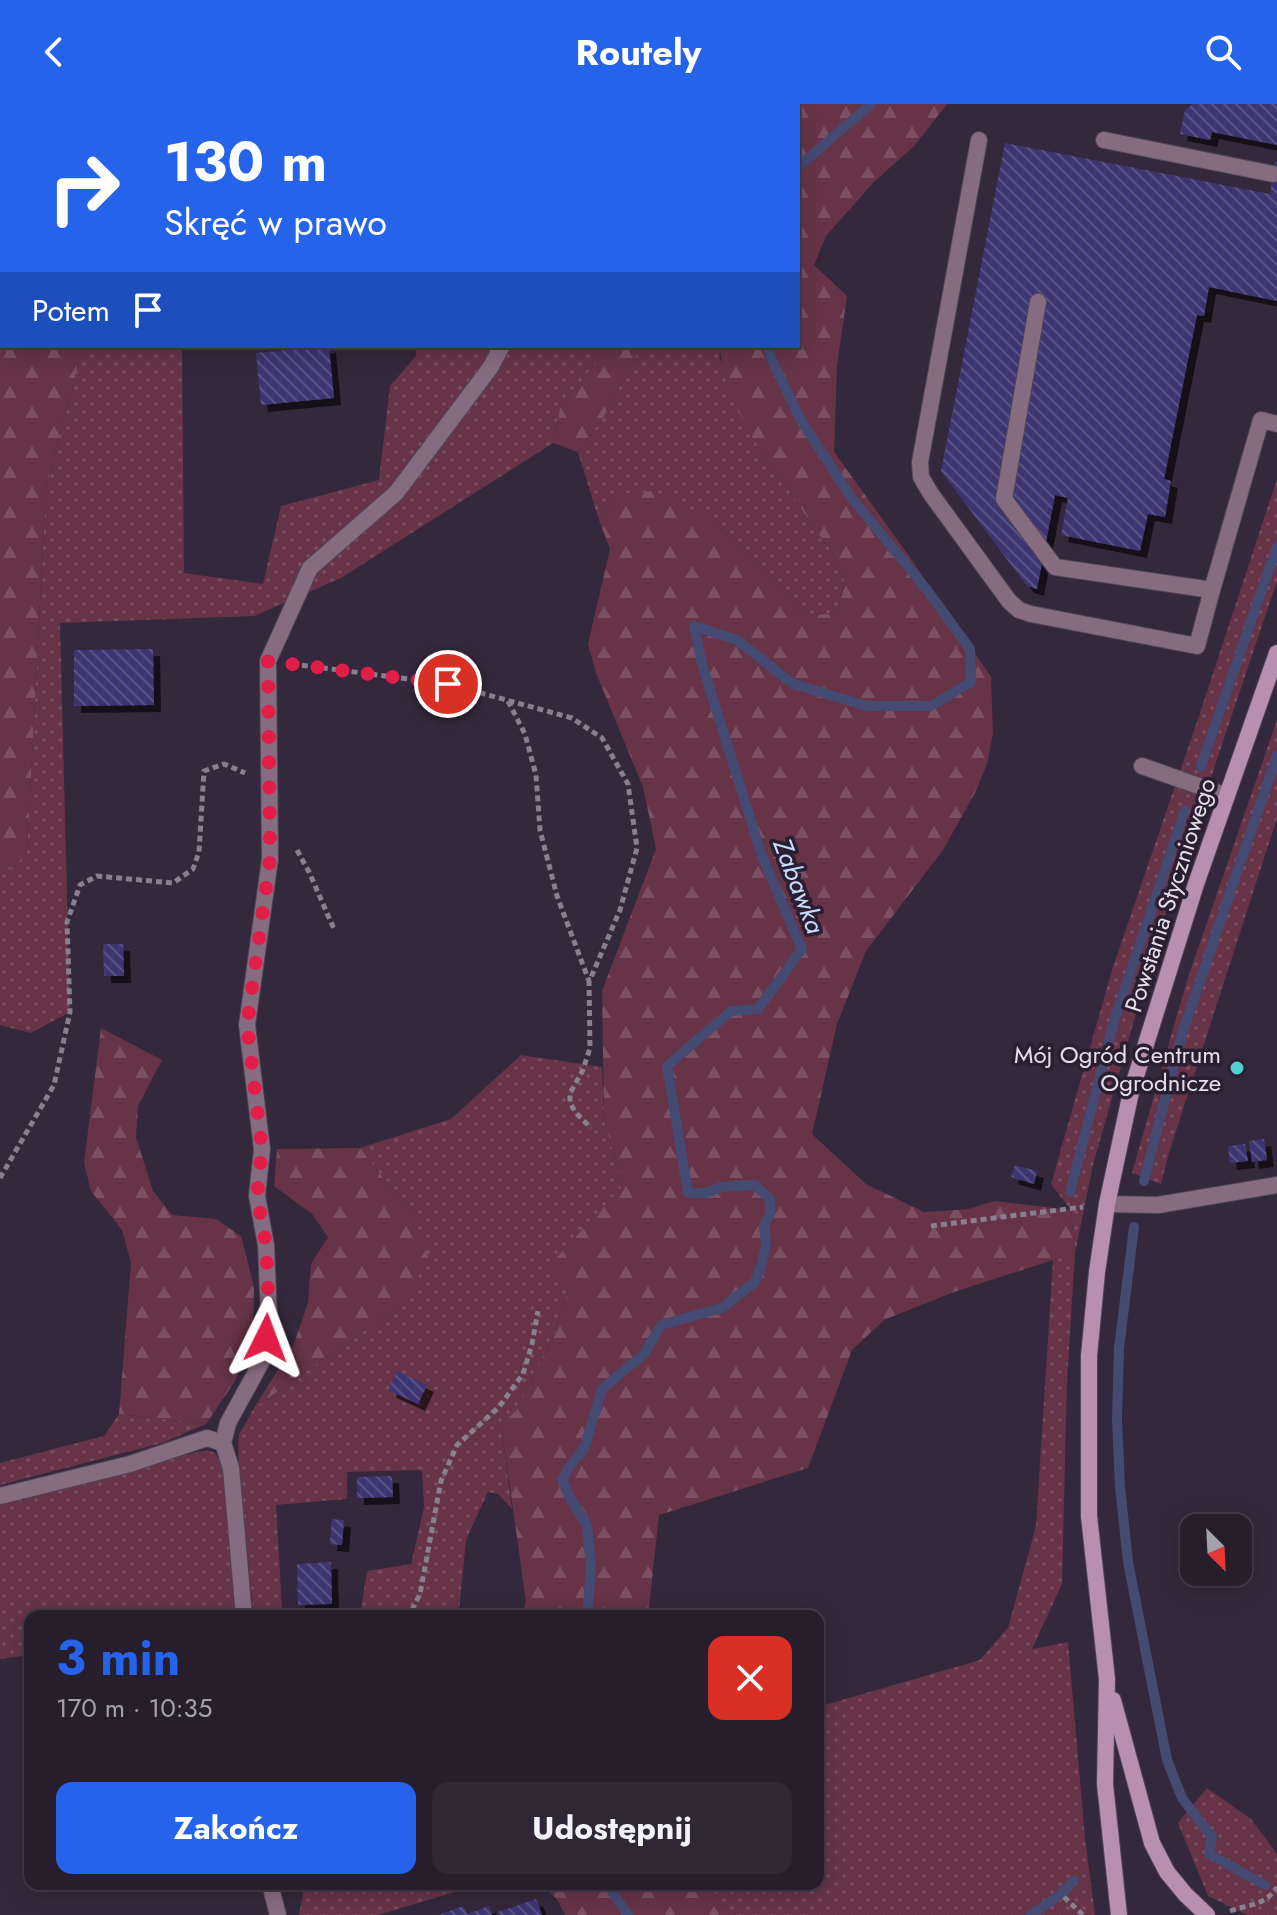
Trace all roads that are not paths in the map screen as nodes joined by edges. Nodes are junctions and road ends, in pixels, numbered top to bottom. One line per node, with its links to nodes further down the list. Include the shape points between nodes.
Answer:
1 (979, 140): 7 (street, via 921,477 1019,610 1197,646)
2 (1104, 140): 3 (street)
3 (1273, 174)
4 (1038, 302): 7 (street, via 1004,499 1055,567)
5 (501, 348): 13 (street, via 396,493 310,568 268,661 270,859 247,1025 262,1149 257,1196 266,1245 269,1317 263,1359 228,1423)
6 (1277, 424): 7 (street, via 1261,420)
7 (1212, 590)
8 (1277, 653): 10 (main road, Powstania Styczniowego)
9 (1142, 766): 10 (street)
10 (1227, 796): 12 (main road, Powstania Styczniowego, via 1131,1092)
11 (1277, 1185): 12 (street, via 1158,1205)
12 (1107, 1204): 16 (main road, Powstania Styczniowego, via 1089,1356 1089,1516)
13 (223, 1443): 14 (street, via 207,1438 130,1464); 15 (street, via 231,1468)
14 (0, 1496)
15 (243, 1610)
16 (1107, 1679): 19 (main road, Powstania Styczniowego, via 1105,1784); 20 (main road, Powstania Styczniowego, via 1152,1843 1167,1872)
17 (272, 1890): 18 (street)
18 (278, 1915)
19 (1119, 1915)
20 (1207, 1915)

